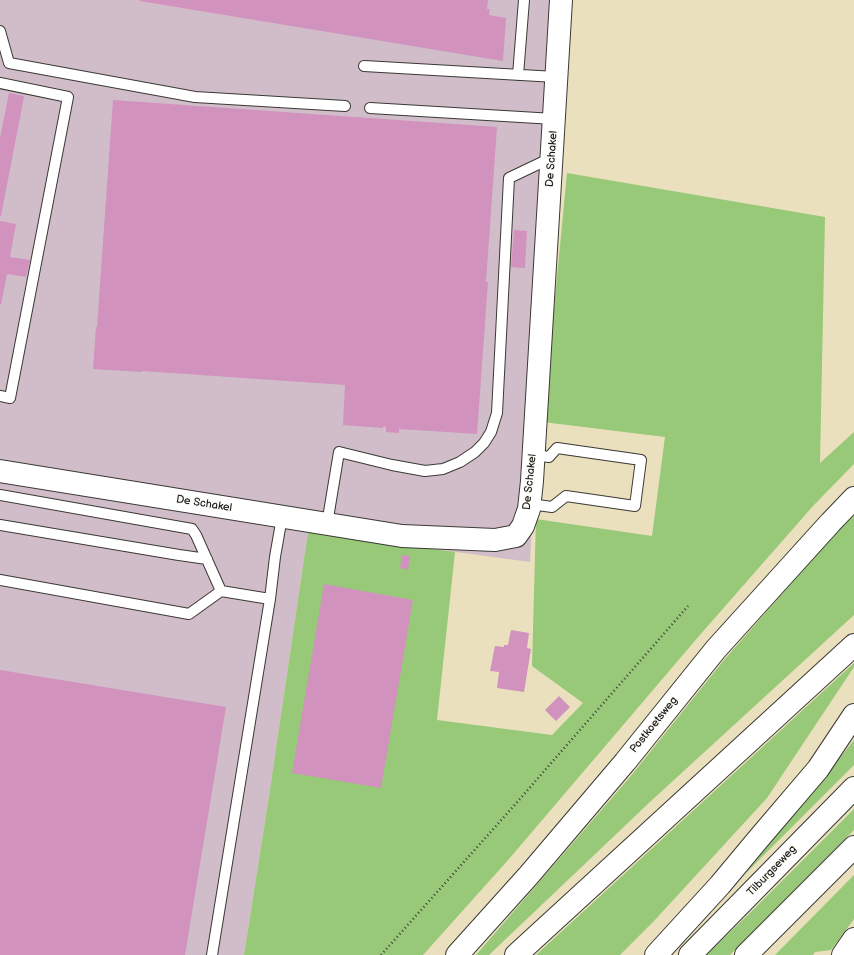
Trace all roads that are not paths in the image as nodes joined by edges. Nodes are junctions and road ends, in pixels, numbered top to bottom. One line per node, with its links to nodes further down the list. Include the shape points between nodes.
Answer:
1 (524, 0): 5 (lane)
2 (561, 0): 6 (main road, De Schakel)
3 (0, 31): 8 (lane, via 9,62 195,97)
4 (364, 66): 5 (lane)
5 (518, 75): 6 (lane)
6 (556, 77): 10 (main road, De Schakel)
7 (0, 83): 12 (lane, via 68,97 10,398)
8 (345, 106)
9 (370, 108): 10 (lane)
10 (554, 119): 11 (main road, De Schakel)
11 (552, 158): 13 (main road, De Schakel); 19 (lane, via 509,178 497,413 491,432 475,452 443,469 425,470 392,465 339,452)
12 (0, 396)
13 (534, 455): 17 (main road, De Schakel); 17 (lane, via 549,457 557,448 641,460 635,506 566,496 552,506)
14 (0, 471): 18 (main road, De Schakel)
15 (0, 496): 21 (lane, via 192,529)
16 (854, 498): 31 (main road, Postkoetsweg, via 716,648 625,762)
17 (530, 504): 19 (main road, De Schakel, via 523,526 516,536 495,540 402,536)
18 (282, 517): 19 (main road, De Schakel); 24 (lane)
19 (327, 524)
20 (0, 525): 21 (lane)
21 (207, 559): 23 (lane)
22 (0, 580): 23 (lane, via 189,614)
23 (221, 590): 24 (lane)
24 (270, 599): 30 (lane)
25 (854, 645): 32 (main road)
26 (854, 715): 33 (main road, via 818,769 720,885)
27 (854, 788): 34 (main road, Tilburgseweg)
28 (854, 847): 35 (main road)
29 (854, 939): 36 (main road)
30 (212, 955)
31 (457, 955)
32 (516, 955)
33 (656, 955)
34 (690, 955)
35 (746, 955)
36 (842, 955)

